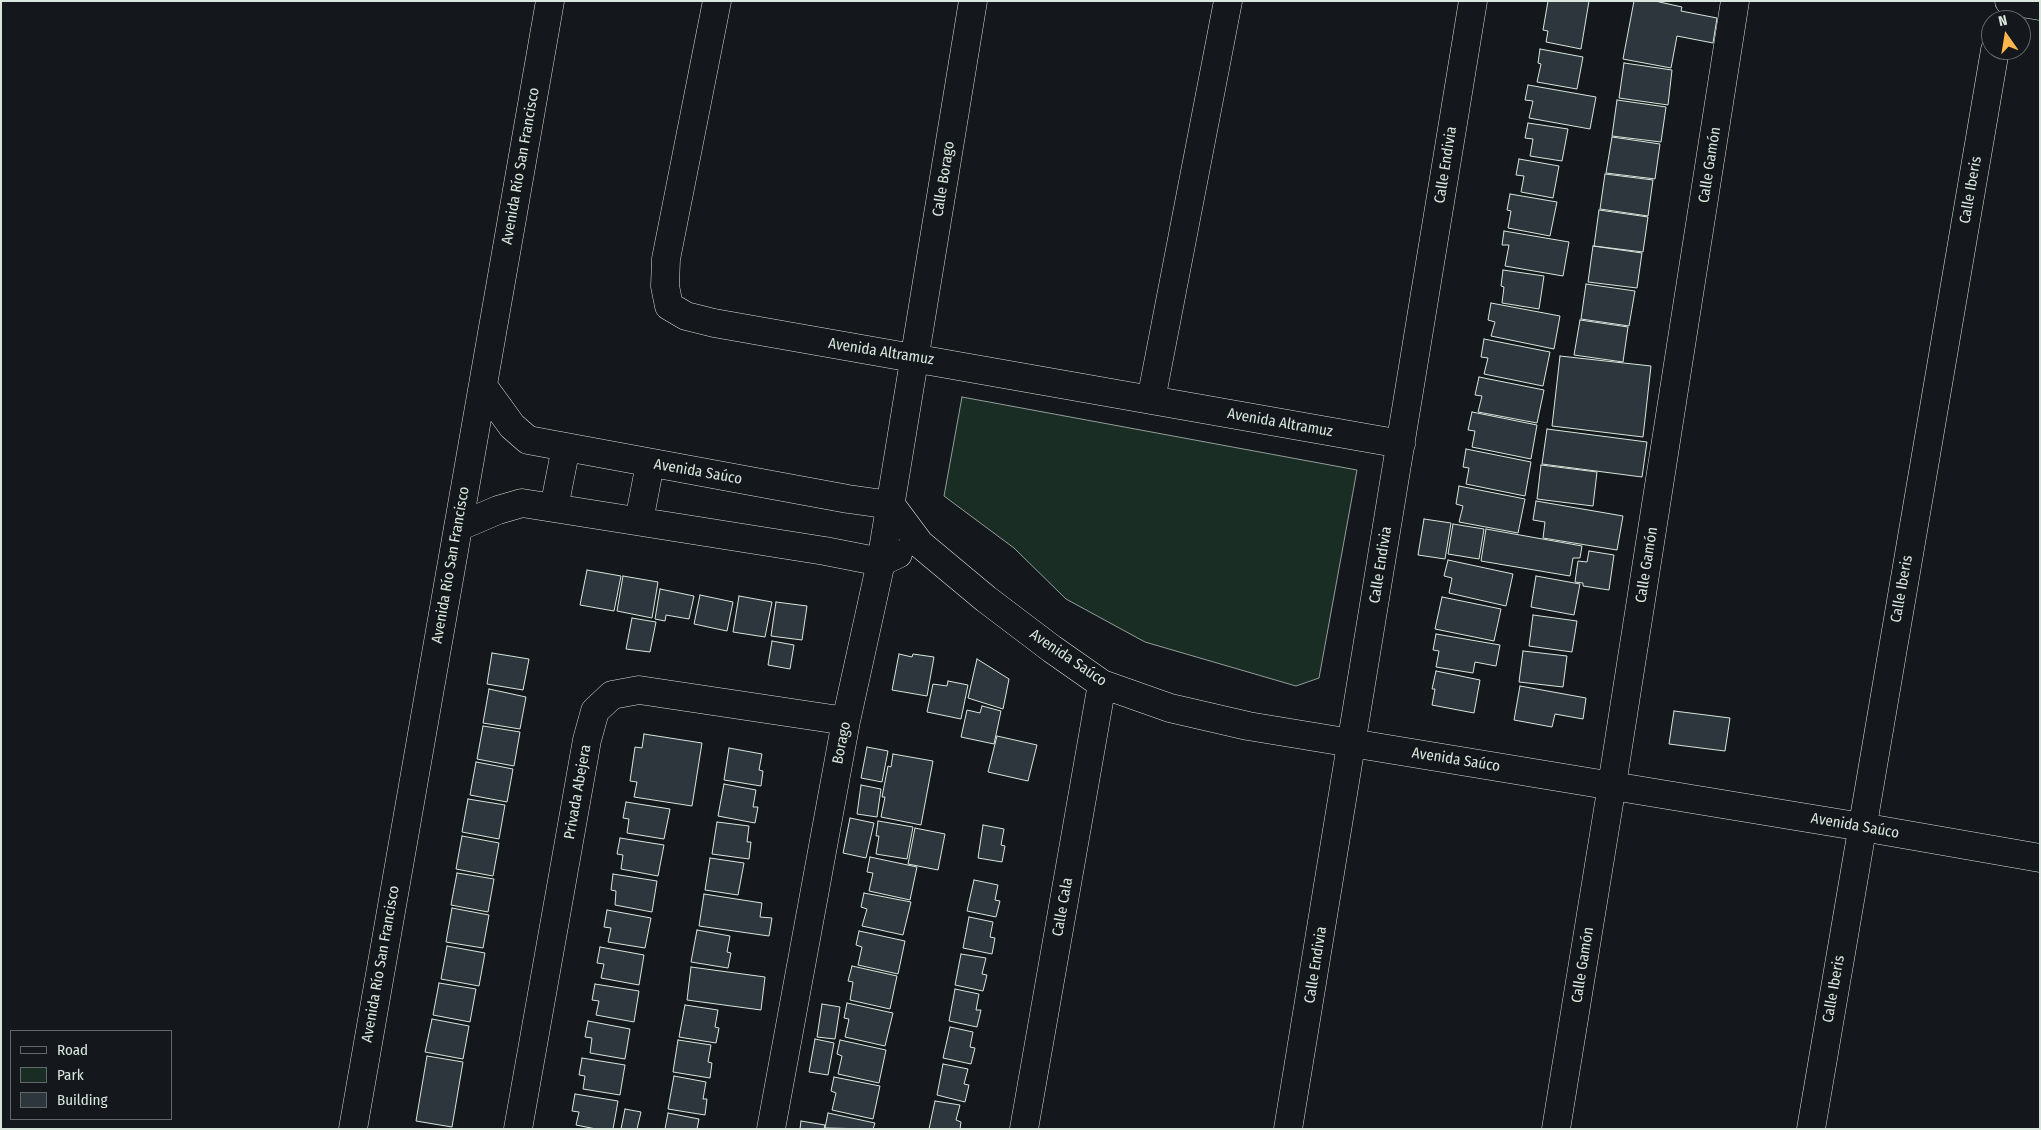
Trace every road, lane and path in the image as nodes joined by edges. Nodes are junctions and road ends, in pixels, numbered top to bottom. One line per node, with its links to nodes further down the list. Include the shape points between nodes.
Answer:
1 (550, 1): 11 (street, Avenida Río San Francisco)
2 (717, 1): 10 (street, Avenida Altramuz, via 666,259 665,286 669,306 686,316 714,323)
3 (973, 1): 10 (street, Calle Borago)
4 (1228, 1): 12 (street)
5 (1473, 1): 13 (street, Calle Endivia)
6 (1735, 1): 25 (street, Calle Gamón)
7 (2010, 1): 8 (street)
8 (2040, 6)
9 (1992, 60): 26 (street, Calle Iberis)
10 (916, 358): 12 (street, Avenida Altramuz); 16 (street, Borago)
11 (483, 386): 14 (street, Avenida Saúco, via 512,426 528,440); 19 (street, Avenida Río San Francisco)
12 (1151, 400): 13 (street, Avenida Altramuz)
13 (1401, 444): 24 (street, Calle Endivia)
14 (566, 447): 15 (street, Avenida Saúco); 17 (street)
15 (650, 464): 16 (street, Avenida Saúco); 18 (street)
16 (891, 505): 20 (street, Avenida Saúco); 21 (street, Borago)
17 (554, 508): 18 (street); 19 (street, via 522,504)
18 (639, 521): 21 (street)
19 (458, 527): 28 (street, Avenida Río San Francisco)
20 (920, 544): 21 (street); 22 (street, Avenida Saúco, via 986,599)
21 (881, 562): 23 (street, Borago)
22 (1102, 684): 24 (street, Avenida Saúco, via 1179,710 1248,726); 31 (street, Calle Cala)
23 (846, 721): 29 (street, Privada Abejera, via 639,690 612,695 595,711 587,740); 30 (street, Borago)
24 (1353, 742): 25 (street, Avenida Saúco); 32 (street, Calle Endivia)
25 (1612, 785): 26 (street, Avenida Saúco); 33 (street, Calle Gamón)
26 (1862, 827): 27 (street, Avenida Saúco); 34 (street, Calle Iberis)
27 (2040, 858)
28 (353, 1129)
29 (518, 1129)
30 (771, 1129)
31 (1024, 1129)
32 (1288, 1129)
33 (1556, 1129)
34 (1811, 1129)

